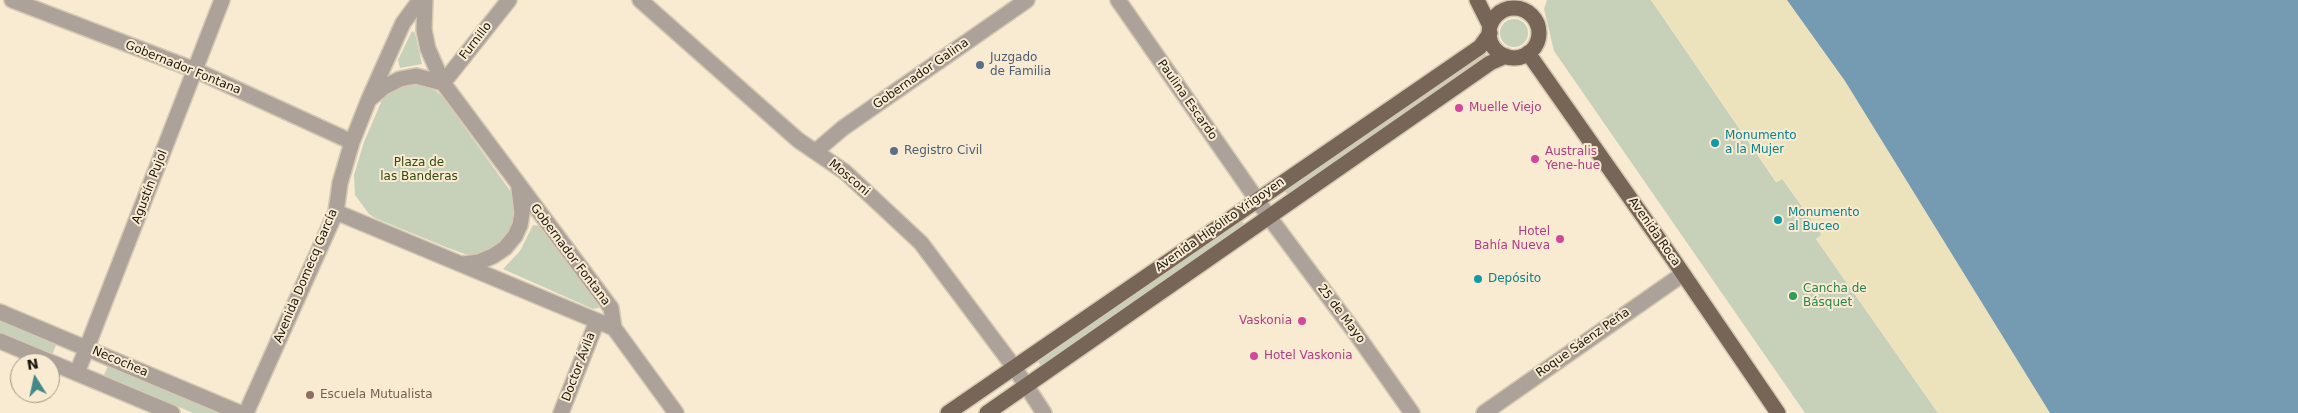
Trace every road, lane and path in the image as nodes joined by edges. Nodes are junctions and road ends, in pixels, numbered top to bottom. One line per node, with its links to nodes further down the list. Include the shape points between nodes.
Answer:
1 (12, 0): 14 (street, Gobernador Fontana)
2 (222, 0): 14 (street, Agustín Pujol)
3 (420, 0): 16 (street, Avenida Domecq García, via 404,23)
4 (425, 0): 15 (street, Gobernador Fontana, via 424,30 428,49)
5 (509, 0): 15 (street, Furnillo)
6 (1027, 0): 18 (street, Gobernador Galina, via 843,128)
7 (1118, 0): 20 (street, Paulina Escardo)
8 (1477, 0): 11 (main road)
9 (648, 2): 18 (street, Mosconi, via 798,140)
10 (1516, 4): 11 (main road, via 1493,19); 12 (main road, via 1532,16 1539,29 1537,44)
11 (1490, 29): 13 (main road, via 1494,47); 20 (main road, Avenida Hipólito Yrigoyen, via 1480,47)
12 (1528, 53): 13 (main road, via 1520,57); 24 (main road, Avenida Roca)
13 (1506, 56): 22 (main road, Avenida Hipólito Yrigoyen, via 1490,63)
14 (195, 70): 17 (street, Gobernador Fontana); 29 (street, Agustín Pujol)
15 (443, 83): 16 (street, via 416,76 400,79); 19 (street, Gobernador Fontana)
16 (369, 99): 17 (street, Avenida Domecq García)
17 (352, 142): 21 (street, Avenida Domecq García, via 340,183)
18 (816, 151): 30 (street, Mosconi, via 845,172 921,243)
19 (519, 185): 23 (street, Gobernador Fontana, via 522,212 515,236 493,256); 27 (street, Gobernador Fontana, via 611,308)
20 (1257, 199): 22 (street, Paulina Escardo); 30 (main road, Avenida Hipólito Yrigoyen)
21 (336, 212): 23 (street, Gobernador Fontana); 35 (street, Avenida Domecq García)
22 (1269, 217): 32 (main road, Avenida Hipólito Yrigoyen); 41 (street, 25 de Mayo)
23 (463, 264): 26 (street, Gobernador Fontana)
24 (1683, 274): 42 (street, Roque Sáenz Peña); 43 (main road, Avenida Roca)
25 (0, 312): 29 (street, Necochea)
26 (597, 320): 27 (street, Gobernador Fontana); 36 (street, Doctor Ávila)
27 (614, 328): 37 (street, Gobernador Fontana)
28 (0, 341): 31 (street)
29 (87, 348): 31 (street, Agustín Pujol); 34 (street, Necochea)
30 (1014, 367): 32 (street, Mosconi); 38 (main road, Avenida Hipólito Yrigoyen)
31 (76, 373): 33 (street)
32 (1026, 386): 39 (main road, Avenida Hipólito Yrigoyen); 40 (street, Mosconi)
33 (172, 413)
34 (240, 413)
35 (246, 413)
36 (561, 413)
37 (676, 413)
38 (948, 413)
39 (987, 413)
40 (1044, 413)
41 (1412, 413)
42 (1484, 413)
43 (1778, 413)

